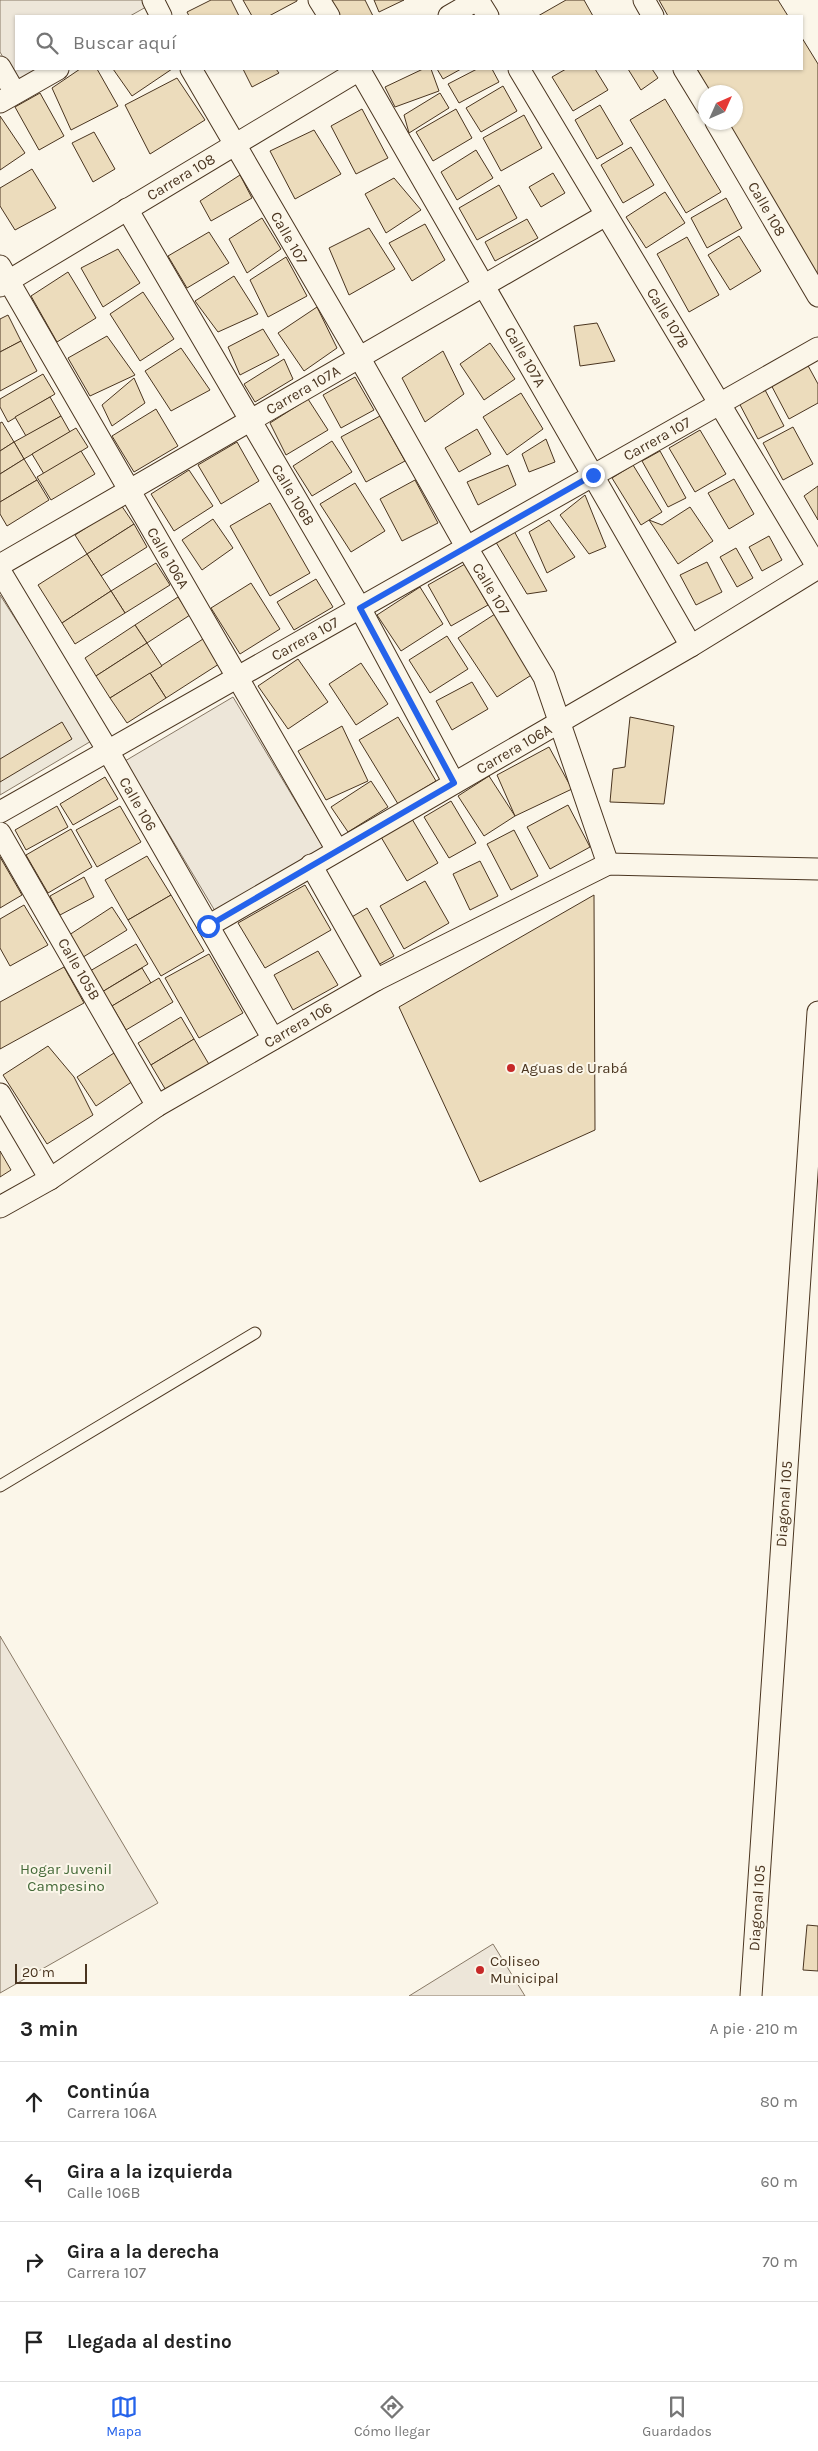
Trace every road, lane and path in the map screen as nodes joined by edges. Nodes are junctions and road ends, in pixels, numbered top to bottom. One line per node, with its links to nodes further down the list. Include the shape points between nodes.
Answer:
1 (319, 0): 4 (street)
2 (477, 0): 5 (street); 6 (street)
3 (644, 0): 7 (street)
4 (328, 15)
5 (451, 15)
6 (487, 15)
7 (652, 15)
8 (0, 67): 16 (street)
9 (56, 70): 16 (street)
10 (192, 70): 18 (street, Calle 107)
11 (358, 70): 18 (street, Carrera 108)
12 (361, 70): 22 (street, Calle 107A)
13 (520, 70): 20 (street, Calle 107B)
14 (685, 70): 15 (street)
15 (698, 92)
16 (8, 98)
17 (721, 130): 23 (street, Calle 108)
18 (235, 145): 19 (street, Carrera 108); 25 (street, Calle 107)
19 (127, 209): 21 (street, Carrera 108); 27 (street, Calle 106B)
20 (606, 215): 22 (street, Carrera 107A); 26 (street, Calle 107B)
21 (3, 277): 29 (street, Calle 106A)
22 (483, 284): 25 (street, Carrera 107A); 28 (street, Calle 107A)
23 (818, 296)
24 (818, 348): 26 (street, Carrera 107)
25 (359, 357): 27 (street, Carrera 107A); 30 (street, Calle 107)
26 (720, 404): 28 (street, Carrera 107); 32 (street, Calle 107B)
27 (249, 421): 29 (street, Carrera 107A); 34 (street, Calle 106B)
28 (593, 475): 30 (street, Carrera 107); 35 (street, Calle 107A)
29 (129, 490): 31 (street, Carrera 107A); 36 (street, Calle 106A)
30 (467, 548): 34 (street, Carrera 107); 37 (street, Calle 107, via 544,677)
31 (0, 564)
32 (818, 568): 35 (street, Carrera 106A)
33 (0, 571): 38 (street, Calle 106)
34 (360, 608): 36 (street, Carrera 107); 39 (street, Calle 106B)
35 (691, 646): 37 (street, Carrera 106A)
36 (238, 677): 38 (street, Carrera 107); 42 (street, Calle 106A)
37 (561, 722): 39 (street, Carrera 106A); 43 (street, Calle 107)
38 (108, 751): 40 (street, Carrera 107); 46 (street, Calle 106)
39 (454, 783): 42 (street, Carrera 106A)
40 (0, 812)
41 (0, 833): 51 (street, Calle 105B)
42 (337, 850): 44 (street, Carrera 106A)
43 (608, 864): 45 (street); 47 (street, Carrera 106)
44 (311, 865): 46 (street, Carrera 106A); 47 (street)
45 (818, 869)
46 (208, 926): 49 (street, Calle 106)
47 (376, 980): 49 (street, Carrera 106)
48 (818, 1012): 56 (street, Diagonal 105)
49 (273, 1039): 51 (street, Carrera 106)
50 (0, 1094): 52 (street)
51 (157, 1106): 52 (street, Carrera 106)
52 (50, 1179): 53 (street, Carrera 106)
53 (0, 1207)
54 (255, 1333): 55 (lane)
55 (0, 1486)
56 (751, 1996)

